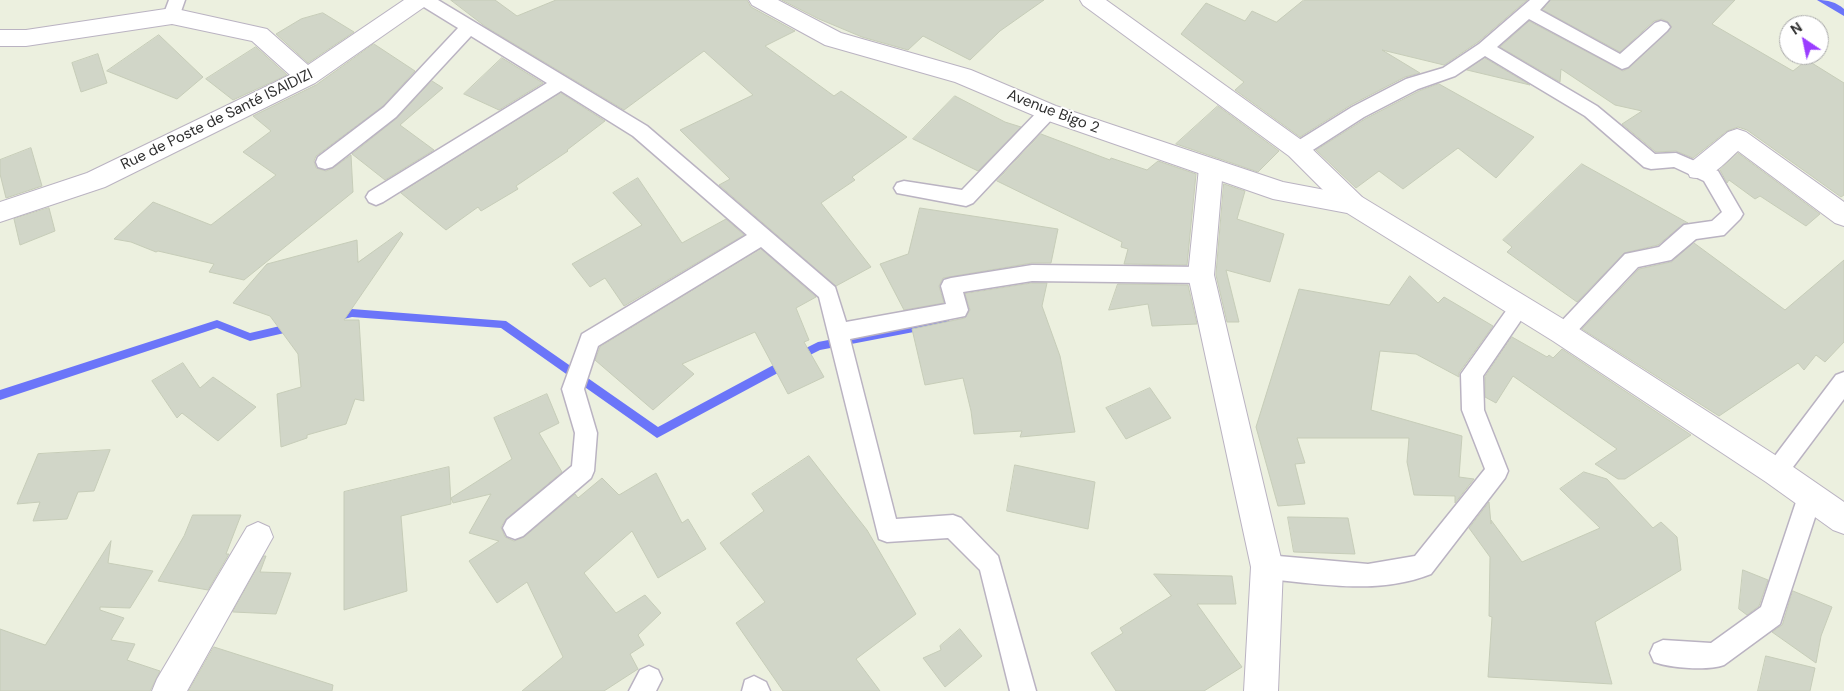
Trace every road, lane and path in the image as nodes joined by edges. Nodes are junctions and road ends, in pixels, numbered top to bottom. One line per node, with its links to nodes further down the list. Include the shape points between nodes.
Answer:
1 (419, 0): 11 (street, Rue de Poste de Santé ISAIDIZI)
2 (425, 0): 7 (lane)
3 (760, 0): 13 (street, Avenue Bigo 2, via 833,39 962,76)
4 (1091, 0): 14 (street)
5 (1535, 6): 8 (lane, via 1622,63); 10 (lane)
6 (174, 8): 9 (street, via 26,38); 11 (street, via 259,35)
7 (469, 27): 12 (lane); 15 (lane, via 390,112)
8 (1660, 27)
9 (0, 38)
10 (1485, 48): 14 (lane, via 1449,72 1412,84 1358,112); 17 (lane, via 1591,111 1651,162 1676,160)
11 (307, 77): 21 (street, Rue de Poste de Santé ISAIDIZI, via 96,180)
12 (560, 83): 19 (lane); 23 (lane, via 640,132)
13 (1048, 112): 16 (street, Avenue Bigo 2); 18 (lane, via 966,198)
14 (1298, 150): 20 (street)
15 (325, 162)
16 (1211, 168): 20 (street, Avenue Bigo 2, via 1282,192); 24 (street)
17 (1699, 170): 22 (street, via 1737,138); 27 (lane, via 1711,176 1733,214 1717,229 1691,231 1664,254 1632,260)
18 (904, 188)
19 (376, 198)
20 (1353, 204): 25 (street)
21 (0, 212)
22 (1844, 216)
23 (762, 236): 26 (lane, via 828,293); 32 (lane, via 589,340 573,389 586,432 582,471)
24 (1201, 276): 26 (lane, via 1032,273 951,286 958,310); 34 (street)
25 (1520, 307): 27 (street); 34 (lane, via 1472,374 1473,410 1497,471 1422,566 1368,576)
26 (837, 333): 37 (lane, via 887,530 954,526 990,564)
27 (1563, 333): 29 (street)
28 (1844, 382): 29 (lane)
29 (1776, 472): 30 (street)
30 (1810, 496): 31 (street); 35 (lane, via 1771,615 1715,656)
31 (1844, 520)
32 (515, 528)
33 (258, 537): 36 (street)
34 (1267, 567): 38 (street)
35 (1663, 653)
36 (169, 691)
37 (1023, 691)
38 (1261, 691)

